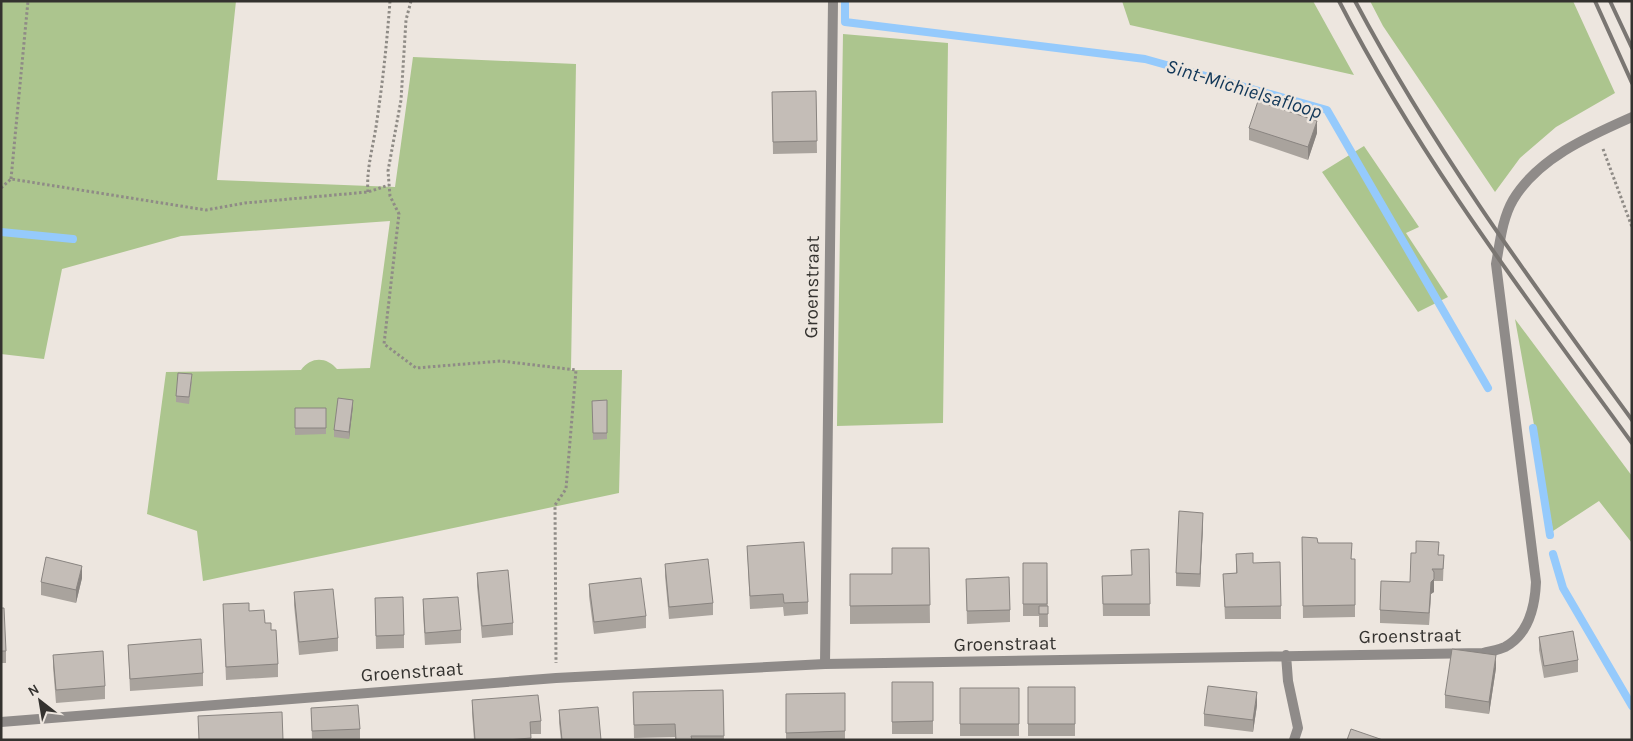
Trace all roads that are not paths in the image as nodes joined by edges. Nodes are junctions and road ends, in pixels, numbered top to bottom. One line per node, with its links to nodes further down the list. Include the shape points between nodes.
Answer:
1 (833, 1): 4 (street, Groenstraat)
2 (1632, 117): 3 (street, Groenstraat, via 1561,153 1532,176 1513,200 1504,222 1496,264 1536,582 1533,612 1526,626 1504,648 1482,653)
3 (1286, 655): 4 (street, Groenstraat); 6 (street, via 1298,728)
4 (825, 664): 5 (street, Groenstraat, via 556,678)
5 (1, 722)
6 (1294, 740)

